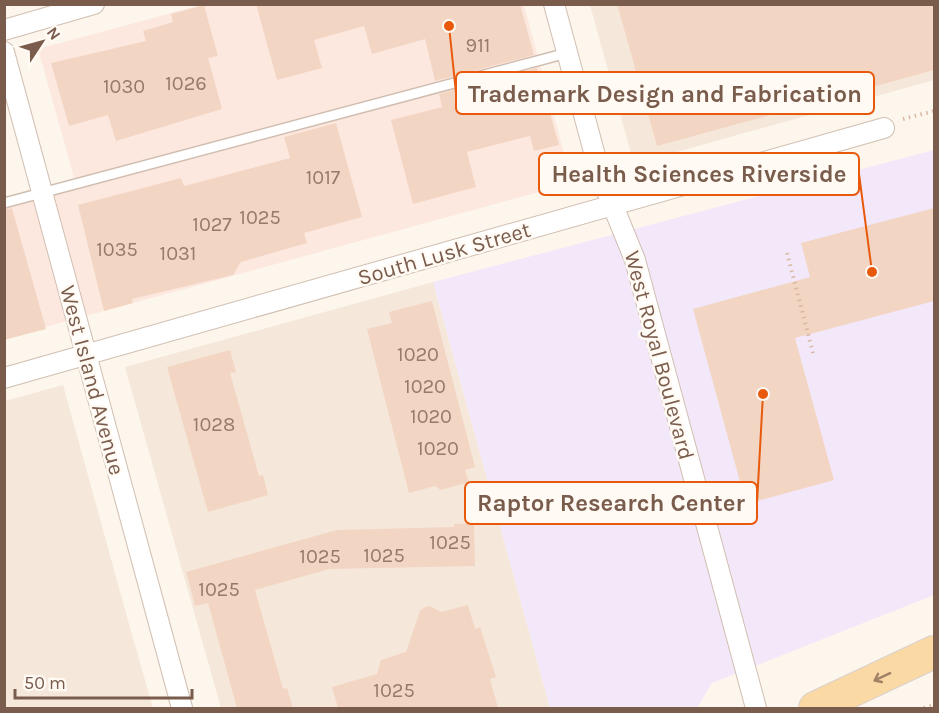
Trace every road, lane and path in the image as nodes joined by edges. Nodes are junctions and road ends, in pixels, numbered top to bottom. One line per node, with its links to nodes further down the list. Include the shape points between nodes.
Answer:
1 (94, 4): 3 (street)
2 (554, 4): 5 (street, West Royal Boulevard)
3 (4, 30)
4 (4, 52): 8 (street, West Island Avenue)
5 (567, 53): 8 (lane); 10 (street, West Royal Boulevard, via 600,174)
6 (934, 111): 7 (path)
7 (884, 128): 10 (street, South Lusk Street)
8 (42, 192): 9 (lane); 13 (street, West Island Avenue)
9 (4, 202)
10 (614, 204): 13 (street, South Lusk Street); 18 (street, West Royal Boulevard, via 635,260)
11 (787, 253): 12 (path)
12 (813, 353)
13 (86, 355): 14 (street, South Lusk Street); 17 (street, West Island Avenue)
14 (4, 378)
15 (934, 652): 19 (main road, one-way to 19)
16 (934, 705): 20 (path)
17 (182, 708)
18 (756, 708)
19 (815, 708)
20 (924, 708)

